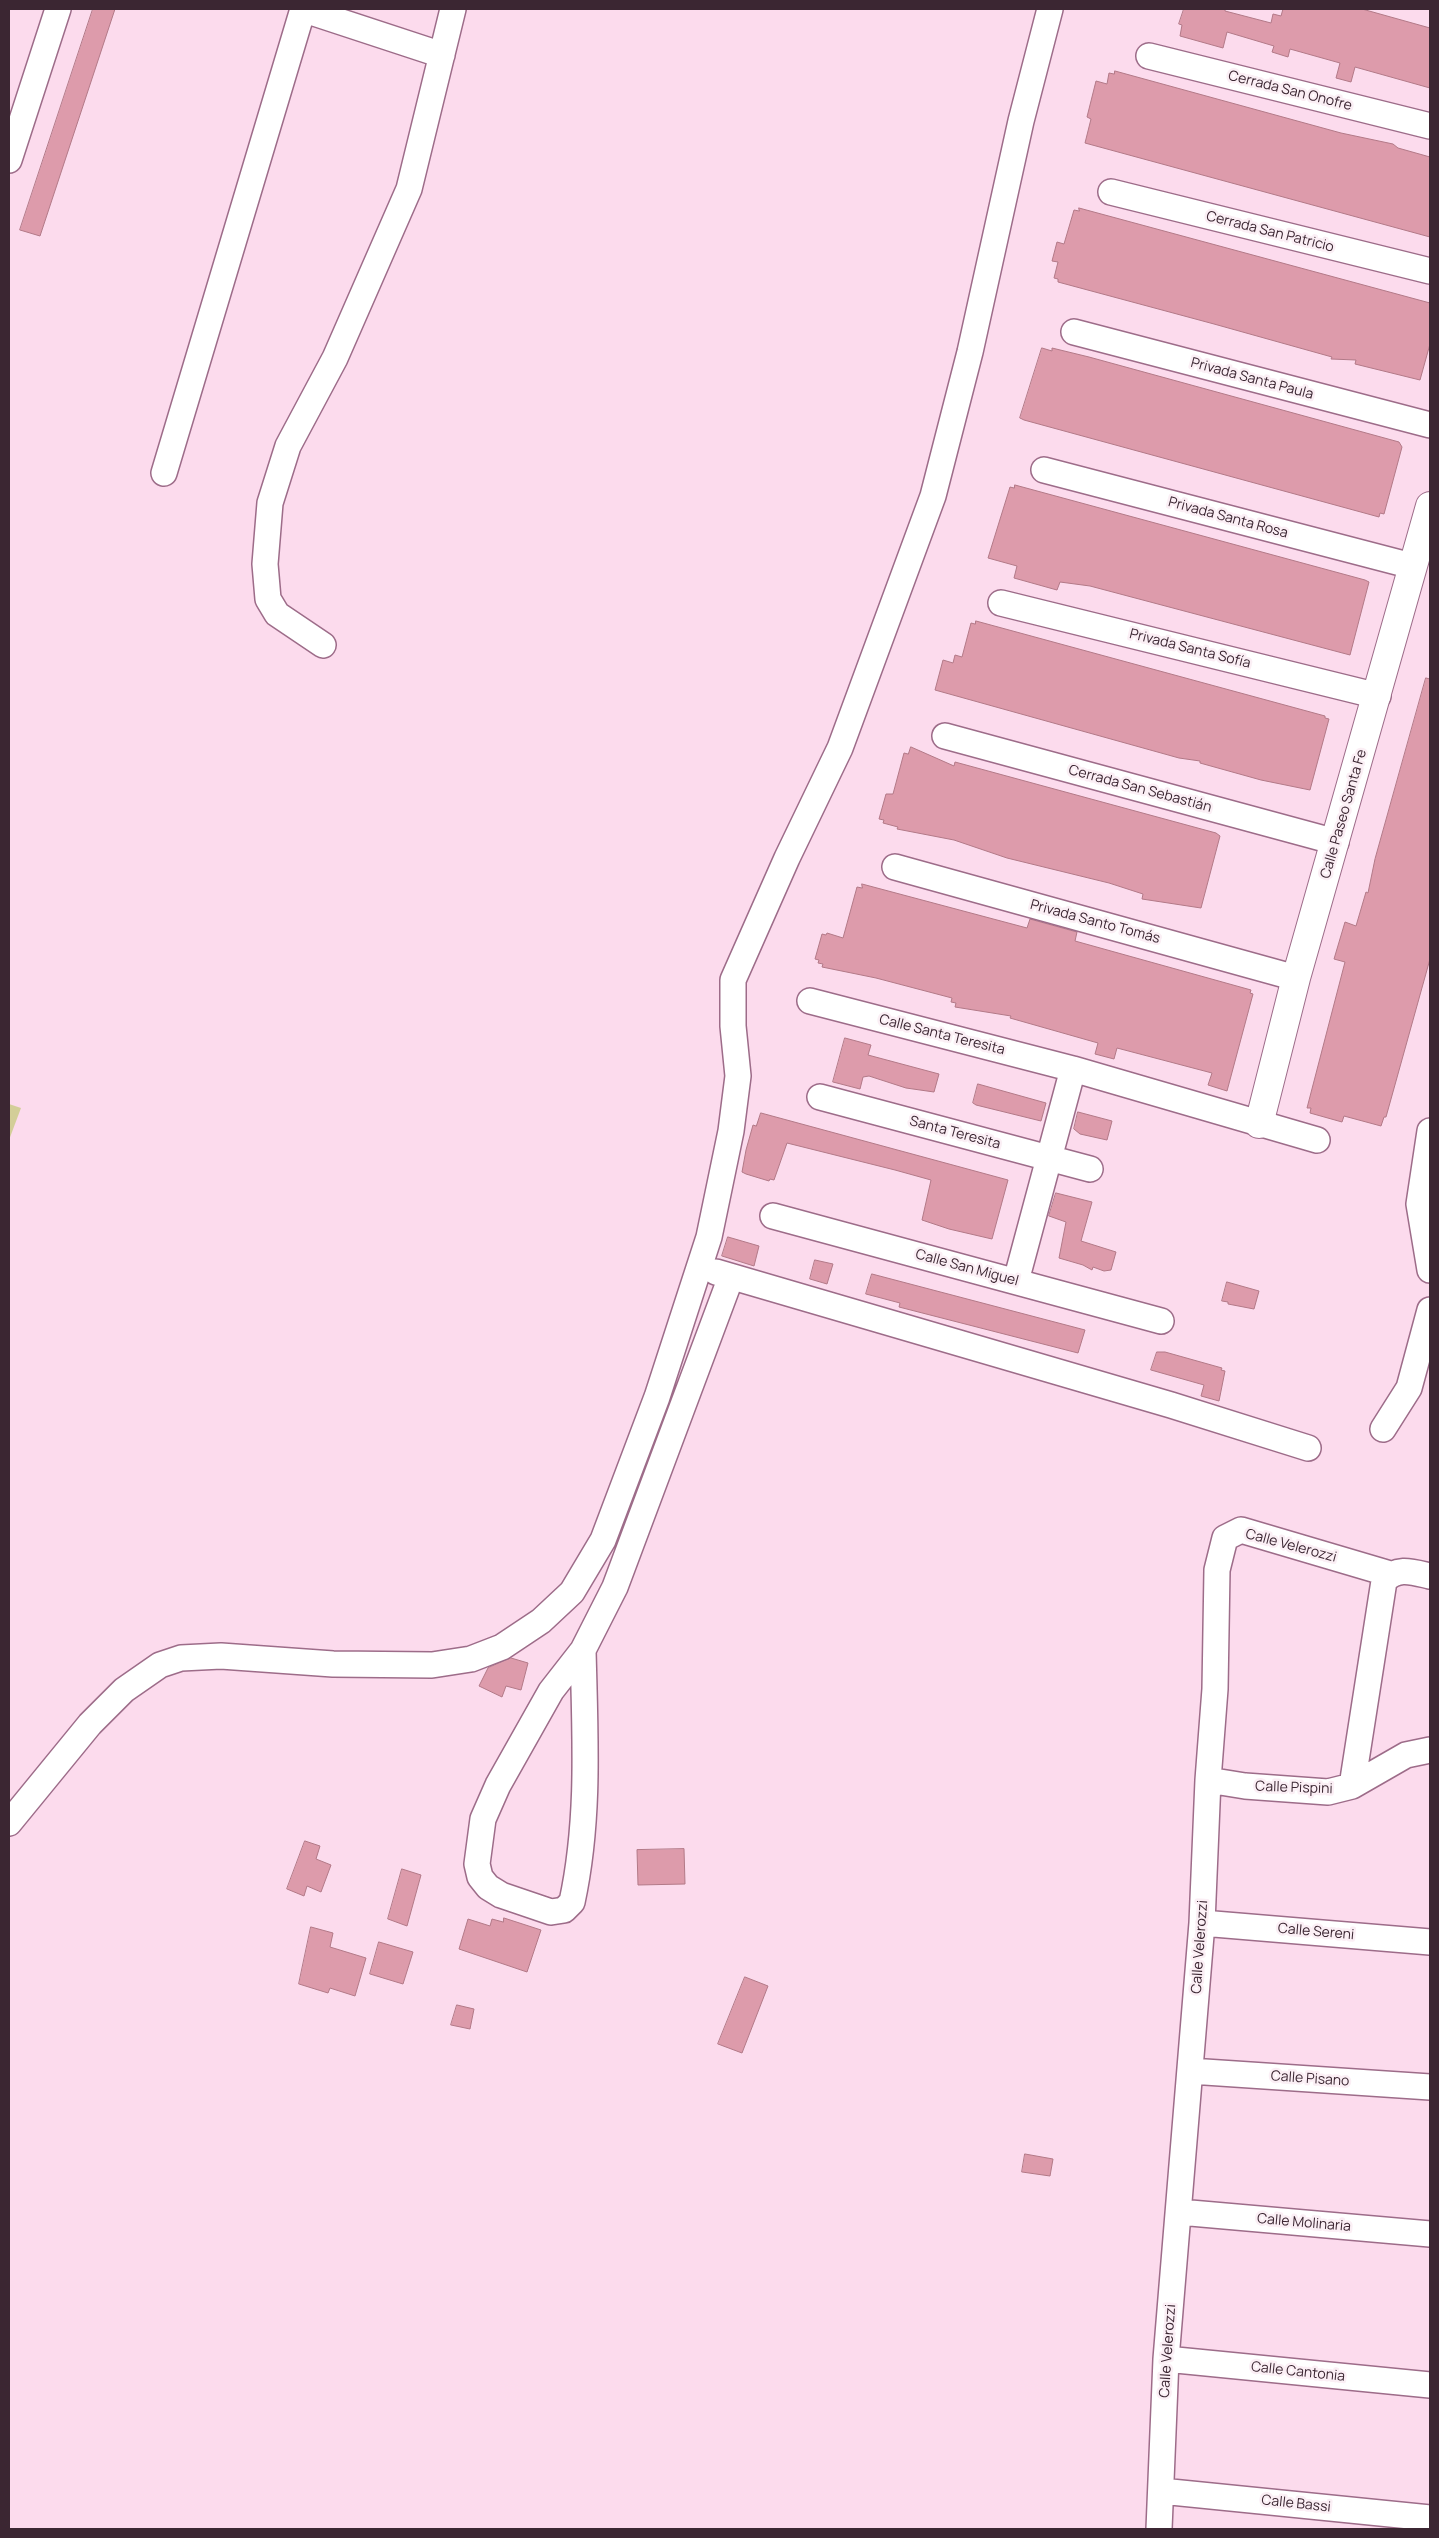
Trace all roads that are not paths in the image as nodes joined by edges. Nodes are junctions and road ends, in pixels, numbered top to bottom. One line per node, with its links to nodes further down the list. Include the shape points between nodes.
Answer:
1 (302, 9): 5 (street); 15 (street)
2 (453, 9): 5 (street)
3 (1050, 9): 34 (street, via 933,496 840,748 733,980 738,1076 731,1131 709,1237)
4 (54, 10): 8 (street)
5 (442, 55): 19 (street, via 409,189 336,358 288,446 270,503 265,564 268,599 277,614)
6 (1149, 56): 7 (street, Cerrada San Onofre)
7 (1430, 126)
8 (14, 127): 9 (street)
9 (9, 160)
10 (1111, 192): 11 (street, Cerrada San Patricio)
11 (1430, 271)
12 (1074, 332): 13 (street, Privada Santa Paula)
13 (1430, 426)
14 (1044, 470): 17 (street, Privada Santa Rosa)
15 (164, 473)
16 (1430, 506): 17 (street, Calle Paseo Santa Fe)
17 (1412, 566): 20 (street, Calle Paseo Santa Fe)
18 (1002, 603): 20 (street, Privada Santa Sofía)
19 (323, 645)
20 (1378, 696): 22 (street, Calle Paseo Santa Fe)
21 (945, 736): 22 (street, Cerrada San Sebastián)
22 (1336, 842): 24 (street, Calle Paseo Santa Fe)
23 (894, 866): 24 (street, Privada Santo Tomás)
24 (1296, 978): 28 (street, Calle Paseo Santa Fe)
25 (810, 1001): 26 (street, Calle Santa Teresita)
26 (1073, 1069): 28 (street, Calle Santa Teresita); 31 (street)
27 (820, 1096): 31 (street, Santa Teresita)
28 (1259, 1124): 30 (street, Calle Santa Teresita)
29 (1430, 1137): 35 (street, via 1419,1204)
30 (1317, 1140)
31 (1048, 1158): 32 (street, Santa Teresita); 37 (street)
32 (1090, 1169)
33 (773, 1216): 37 (street, Calle San Miguel)
34 (699, 1267): 36 (street); 48 (street, via 657,1397 603,1540 572,1592 541,1621 502,1647 471,1660 432,1665 332,1664 221,1656 181,1658 160,1665 124,1690 90,1724)
35 (1430, 1270)
36 (731, 1277): 41 (street); 44 (street, via 615,1587)
37 (1016, 1280): 39 (street, Calle San Miguel)
38 (1430, 1310): 40 (street, via 1409,1388)
39 (1161, 1321)
40 (1382, 1429)
41 (1308, 1448)
42 (1390, 1574): 43 (street, Calle Velerozzi, via 1400,1570); 46 (street, Calle Velerozzi, via 1241,1530 1225,1538 1217,1570 1215,1688); 47 (street, via 1381,1588)
43 (1430, 1576)
44 (583, 1650): 44 (street, via 551,1691 498,1785 483,1819 478,1850 480,1877 488,1887 551,1912 564,1910 572,1902 583,1836 586,1788)
45 (1430, 1750): 47 (street, Calle Pispini, via 1406,1755)
46 (1208, 1780): 47 (street, Calle Pispini, via 1328,1792); 49 (street, Calle Velerozzi)
47 (1352, 1786)
48 (9, 1823)
49 (1202, 1923): 50 (street, Calle Sereni); 51 (street, Calle Velerozzi)
50 (1430, 1942)
51 (1190, 2071): 52 (street, Calle Pisano); 53 (street, Calle Velerozzi)
52 (1430, 2087)
53 (1179, 2212): 54 (street, Calle Molinaria); 55 (street, Calle Velerozzi)
54 (1430, 2234)
55 (1166, 2359): 56 (street, Calle Cantonia); 57 (street, Calle Velerozzi)
56 (1430, 2385)
57 (1161, 2491): 58 (street, Calle Bassi); 59 (street, Calle Velerozzi)
58 (1430, 2518)
59 (1158, 2529)

